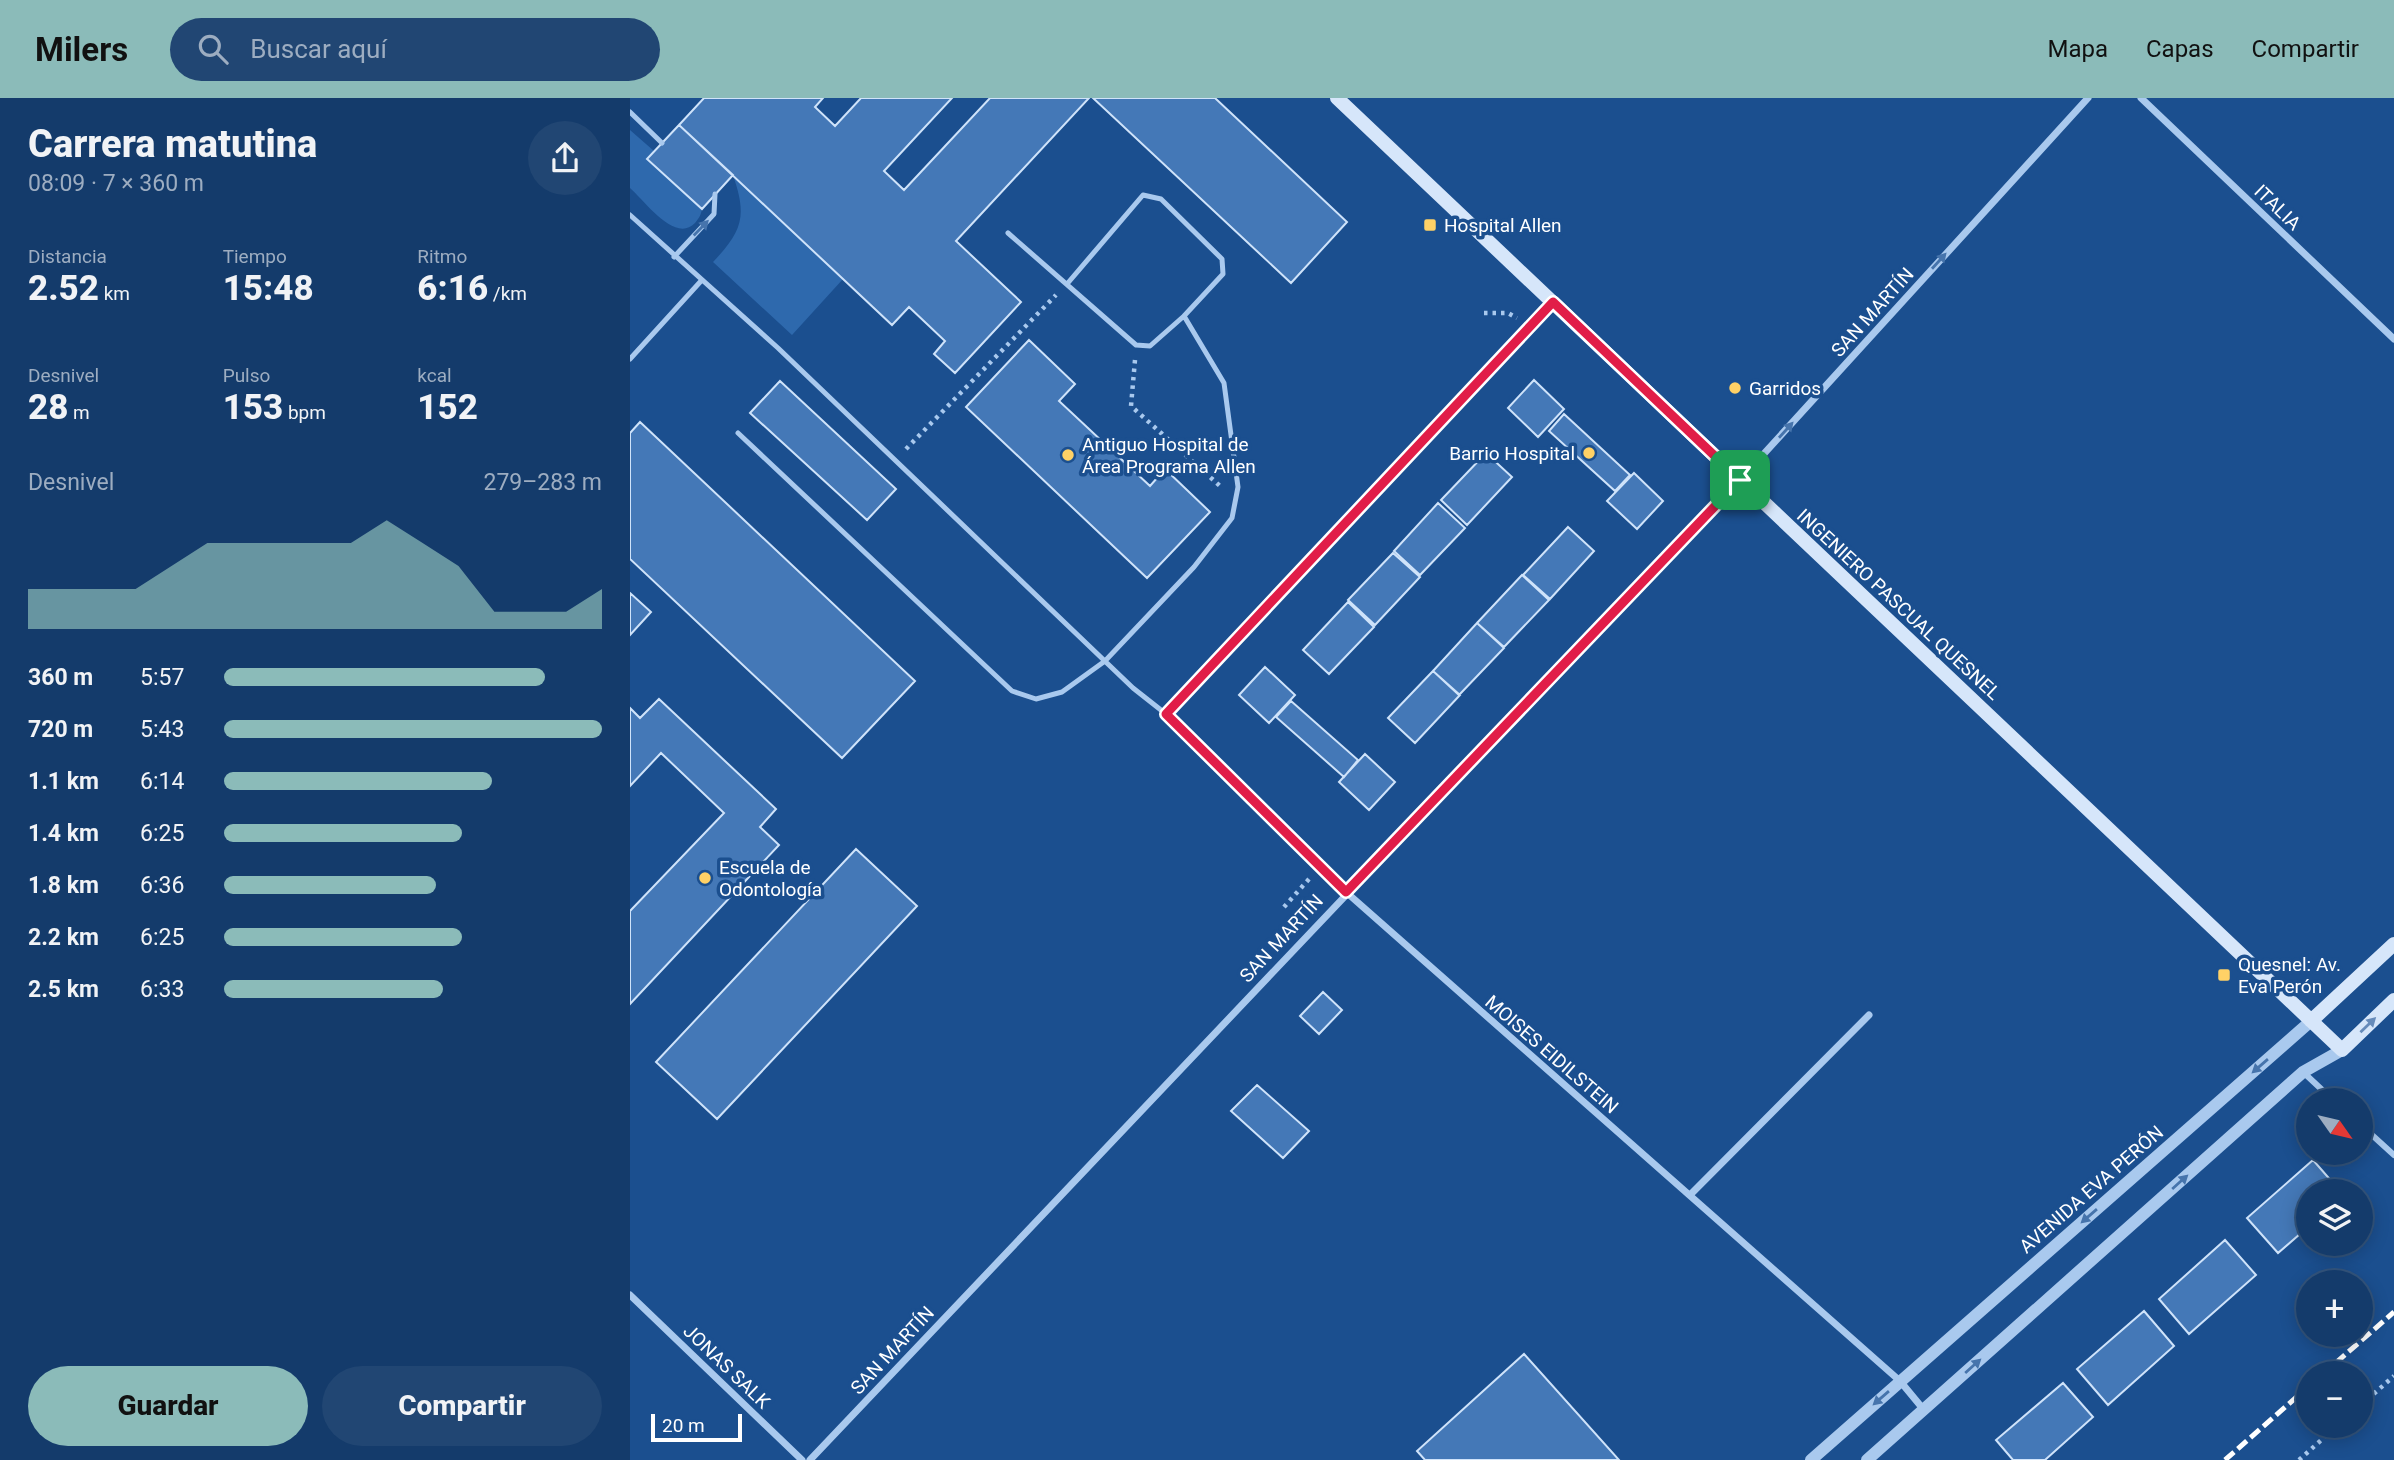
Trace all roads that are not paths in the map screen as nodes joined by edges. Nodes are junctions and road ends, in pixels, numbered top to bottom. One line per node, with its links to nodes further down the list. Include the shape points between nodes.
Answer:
1 (1338, 98): 12 (main road, INGENIERO PASCUAL QUESNEL)
2 (2088, 98): 17 (street, SAN MARTÍN, one-way to 2)
3 (2141, 98): 14 (street, ITALIA)
4 (630, 112): 5 (lane)
5 (663, 143)
6 (715, 194): 9 (lane, one-way to 6, via 714,214)
7 (630, 215): 9 (lane)
8 (1008, 233): 11 (lane)
9 (674, 257): 10 (lane)
10 (701, 281): 15 (lane); 18 (lane, via 778,348)
11 (1067, 284): 13 (lane, via 1136,345 1150,346); 13 (lane, via 1143,195 1161,199 1222,259 1223,274)
12 (1553, 302): 17 (main road, INGENIERO PASCUAL QUESNEL); 19 (street)
13 (1184, 316): 18 (lane, via 1224,383 1238,486 1232,518 1194,568)
14 (2394, 339)
15 (630, 359)
16 (738, 433): 18 (lane, via 1012,691 1036,699 1062,692)
17 (1740, 480): 20 (street, SAN MARTÍN); 24 (main road, INGENIERO PASCUAL QUESNEL)
18 (1105, 660): 19 (lane)
19 (1166, 714): 20 (street, MOISES EIDILSTEIN)
20 (1346, 892): 30 (street, MOISES EIDILSTEIN); 35 (street, SAN MARTÍN)
21 (2394, 944): 24 (main road, AVENIDA EVA PERÓN)
22 (2394, 1000): 25 (main road, one-way to 22)
23 (1869, 1014): 30 (street)
24 (2311, 1021): 25 (main road, INGENIERO PASCUAL QUESNEL); 32 (street, AVENIDA EVA PERÓN, one-way to 32)
25 (2342, 1050): 26 (street)
26 (2303, 1073): 27 (street); 33 (street, one-way to 26)
27 (2320, 1088)
28 (2373, 1136): 29 (street)
29 (2394, 1155)
30 (1689, 1195): 32 (street, MOISES EIDILSTEIN)
31 (630, 1295): 34 (street, JONAS SALK)
32 (1900, 1381): 33 (street, MOISES EIDILSTEIN); 36 (street, AVENIDA EVA PERÓN, one-way to 36)
33 (1924, 1410): 37 (street)
34 (802, 1460)
35 (810, 1460)
36 (1811, 1460)
37 (1867, 1460)

